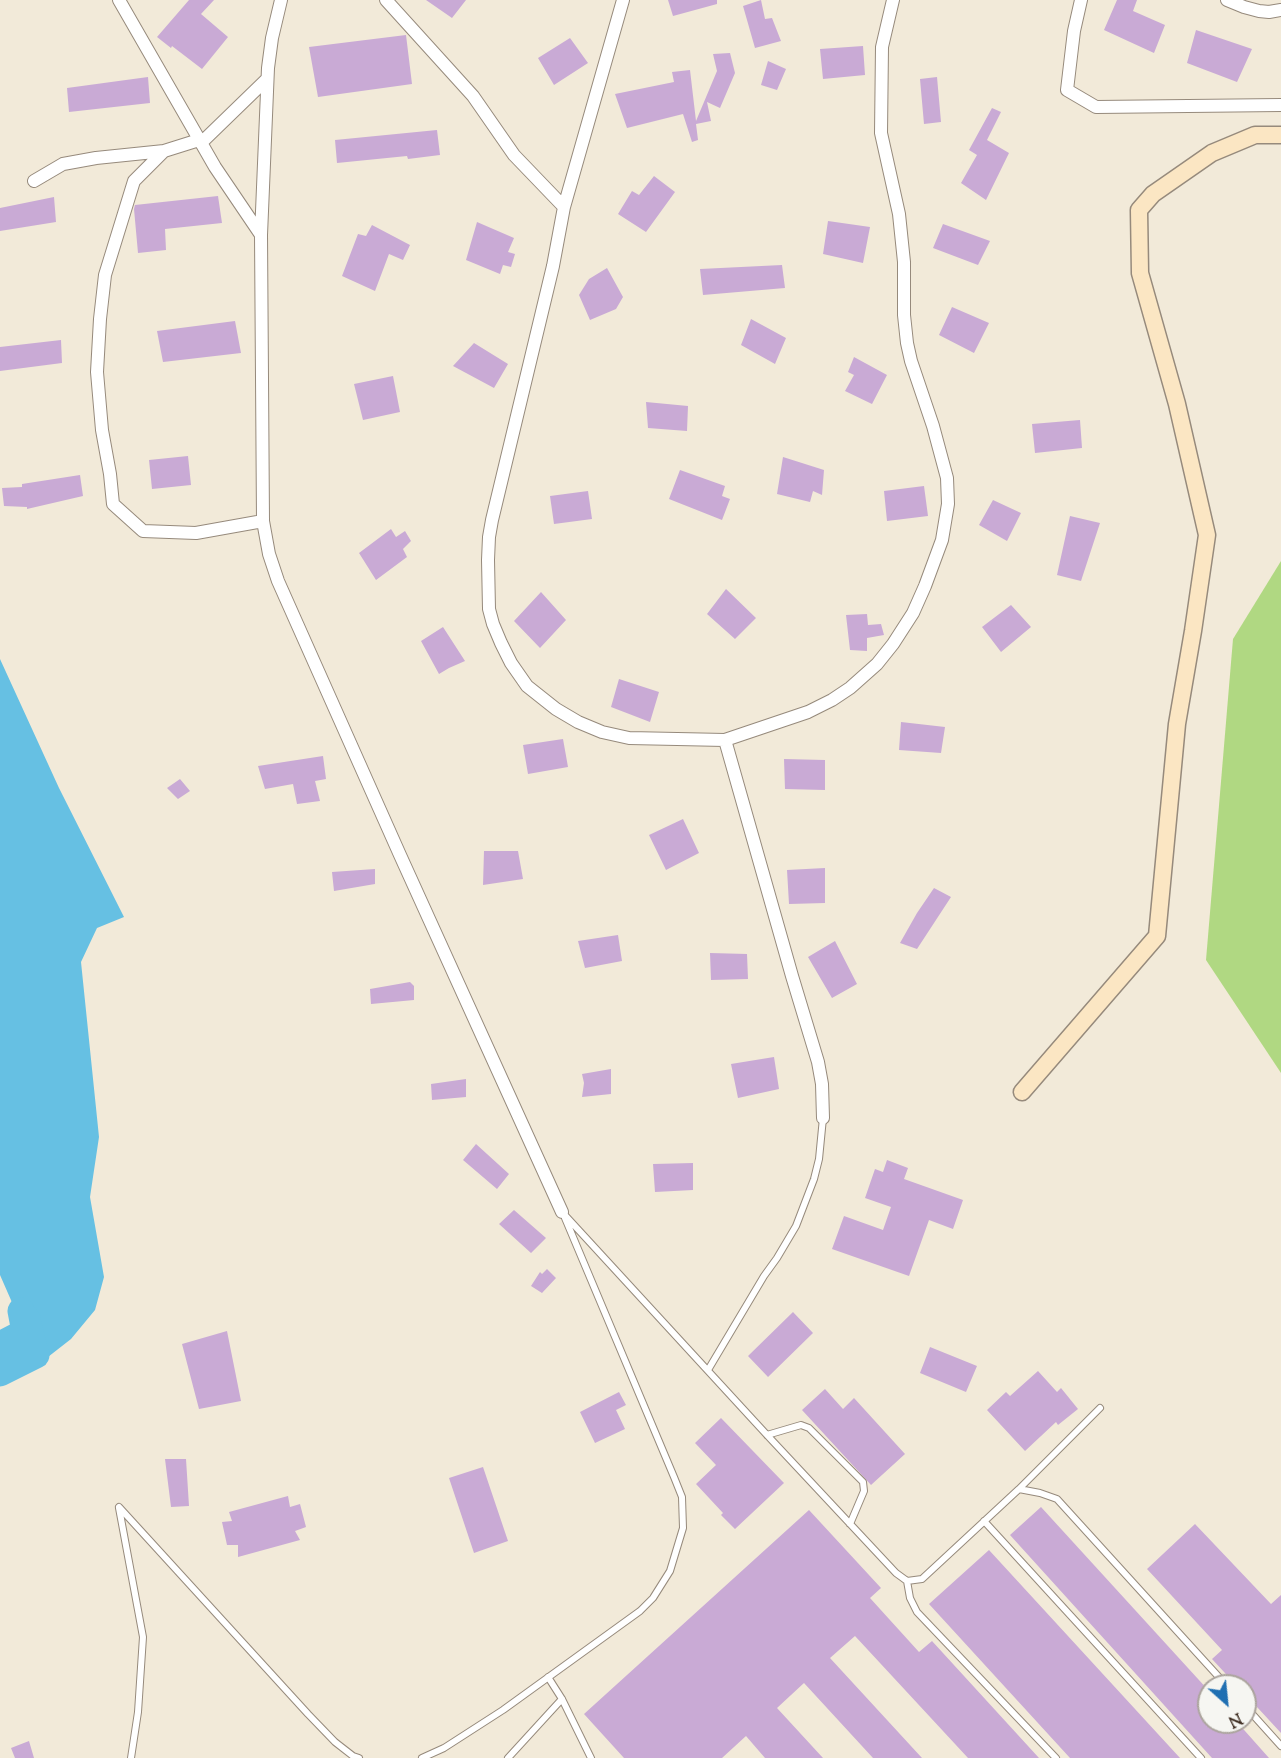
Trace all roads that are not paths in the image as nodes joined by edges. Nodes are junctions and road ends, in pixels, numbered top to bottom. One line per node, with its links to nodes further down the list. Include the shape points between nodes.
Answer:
1 (119, 0): 12 (street)
2 (281, 0): 9 (street)
3 (386, 0): 15 (street, via 473,96 514,156)
4 (623, 0): 15 (street)
5 (893, 0): 18 (street, via 882,47 881,133 900,224 907,343 947,478 948,504 942,540 912,613 877,664 850,688 808,712)
6 (1081, 0): 10 (street, via 1067,90 1096,107)
7 (1227, 0): 8 (street, via 1269,12)
8 (1281, 10)
9 (267, 79): 12 (street); 16 (street)
10 (1281, 105)
11 (1281, 135): 19 (street, via 1255,135 1212,153 1153,194 1139,210 1140,273 1177,404 1207,535 1177,724 1157,936)
12 (200, 141): 13 (street); 16 (street)
13 (164, 151): 14 (street, via 63,164); 17 (street, via 135,181 105,275 97,372 113,504 143,531 196,533)
14 (34, 181)
15 (564, 207): 18 (street, via 489,537 487,595 493,624 527,686 578,722 629,738)
16 (261, 235): 17 (street)
17 (264, 521): 21 (street, via 278,581)
18 (725, 740): 20 (street, via 818,1062)
19 (1023, 1092)
20 (823, 1118): 22 (lane, via 819,1159 796,1227)
21 (562, 1212): 22 (lane); 30 (lane, via 682,1497 683,1528 670,1571 653,1598)
22 (708, 1370): 24 (lane)
23 (1100, 1408): 25 (lane)
24 (767, 1435): 27 (lane); 27 (lane, via 801,1425 809,1428 863,1482 864,1491)
25 (1019, 1488): 26 (lane); 29 (lane, via 1057,1499)
26 (984, 1521): 28 (lane, via 922,1579); 40 (lane)
27 (850, 1524): 28 (lane)
28 (907, 1581): 39 (lane, via 917,1612)
29 (1216, 1674)
30 (548, 1677): 31 (lane); 36 (lane, via 444,1748)
31 (562, 1699): 37 (lane); 38 (lane)
32 (1257, 1719): 33 (lane)
33 (1281, 1746)
34 (131, 1758): 35 (lane, via 143,1637 119,1507 308,1714 335,1742)
35 (359, 1758)
36 (422, 1758)
37 (508, 1758)
38 (591, 1758)
39 (1056, 1758)
40 (1201, 1758)

